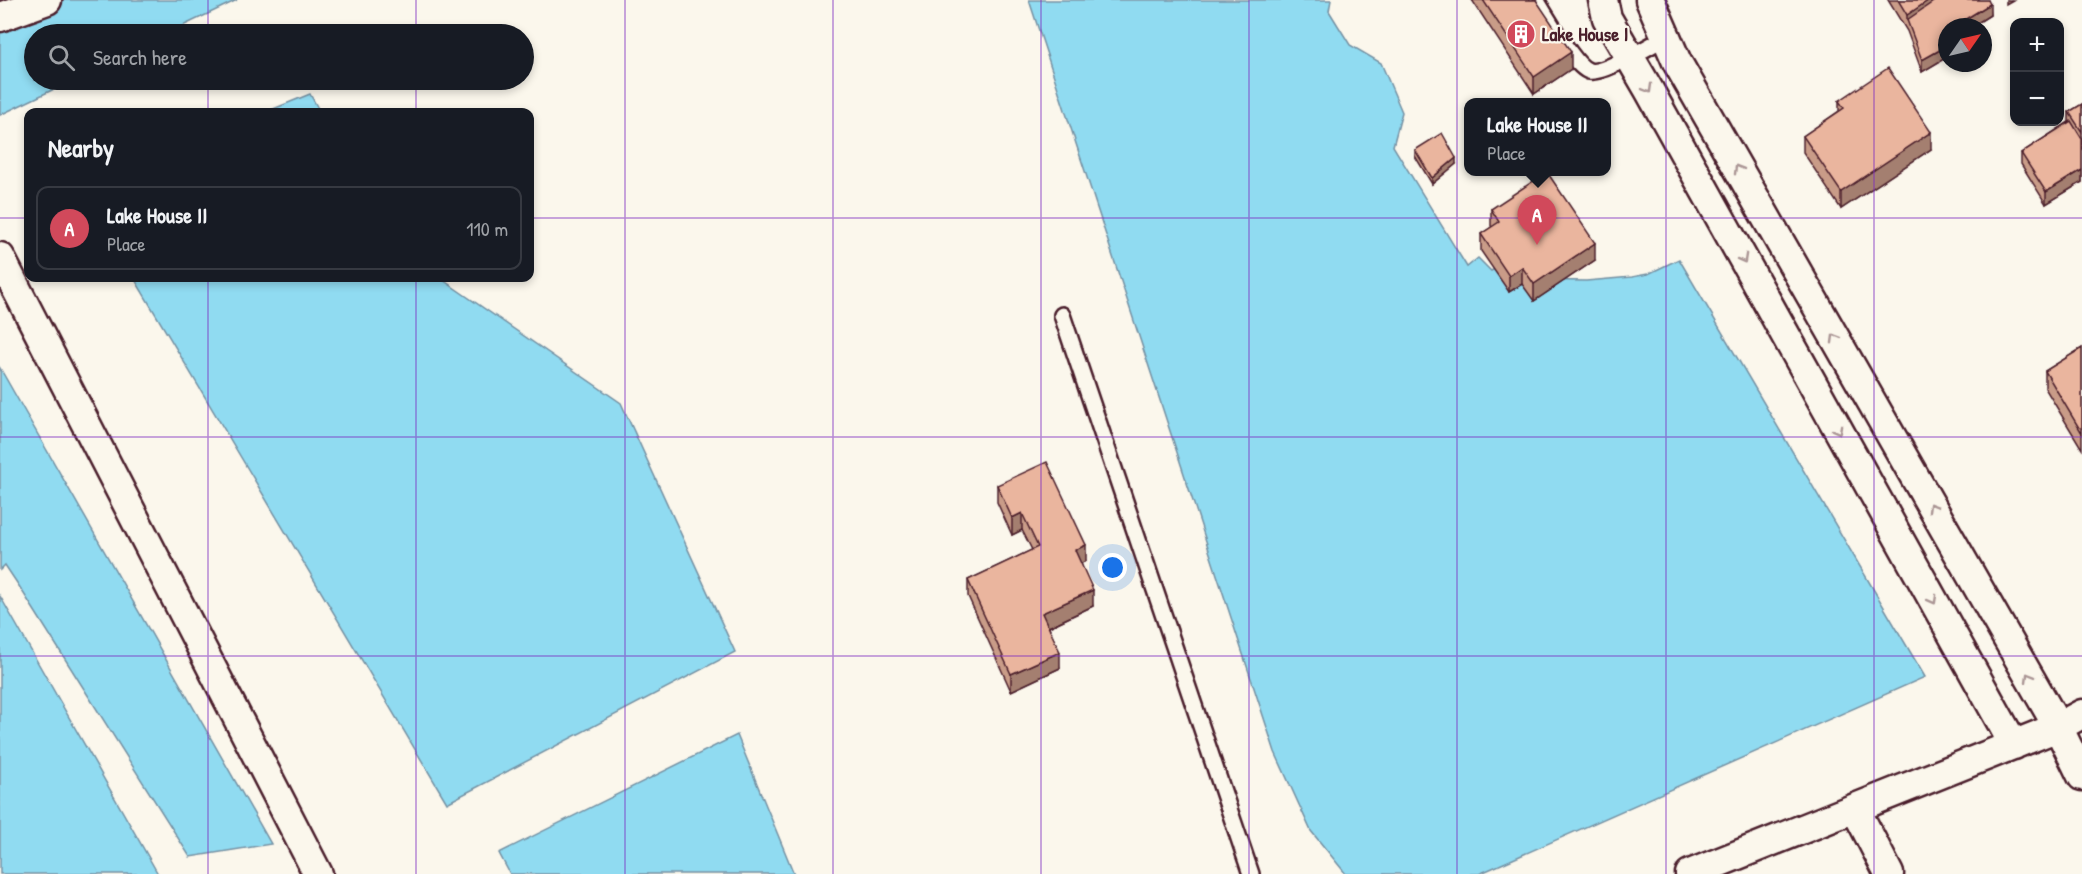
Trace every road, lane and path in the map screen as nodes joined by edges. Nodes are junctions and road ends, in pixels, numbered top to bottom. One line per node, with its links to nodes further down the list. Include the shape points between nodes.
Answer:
1 (47, 0): 5 (street)
2 (1536, 0): 7 (lane, via 1579,66 1592,72)
3 (1603, 0): 7 (street, via 1607,18)
4 (1650, 0): 6 (street)
5 (0, 17)
6 (1666, 37): 7 (lane); 10 (street, one-way to 6, via 1677,62)
7 (1629, 57): 11 (street, one-way to 11)
8 (0, 257): 14 (street)
9 (1062, 315): 15 (lane)
10 (2070, 721): 11 (street); 12 (street)
11 (2014, 745): 13 (street)
12 (2082, 776)
13 (1856, 808): 16 (street); 17 (street)
14 (318, 874)
15 (1251, 874)
16 (1690, 874)
17 (1889, 874)

